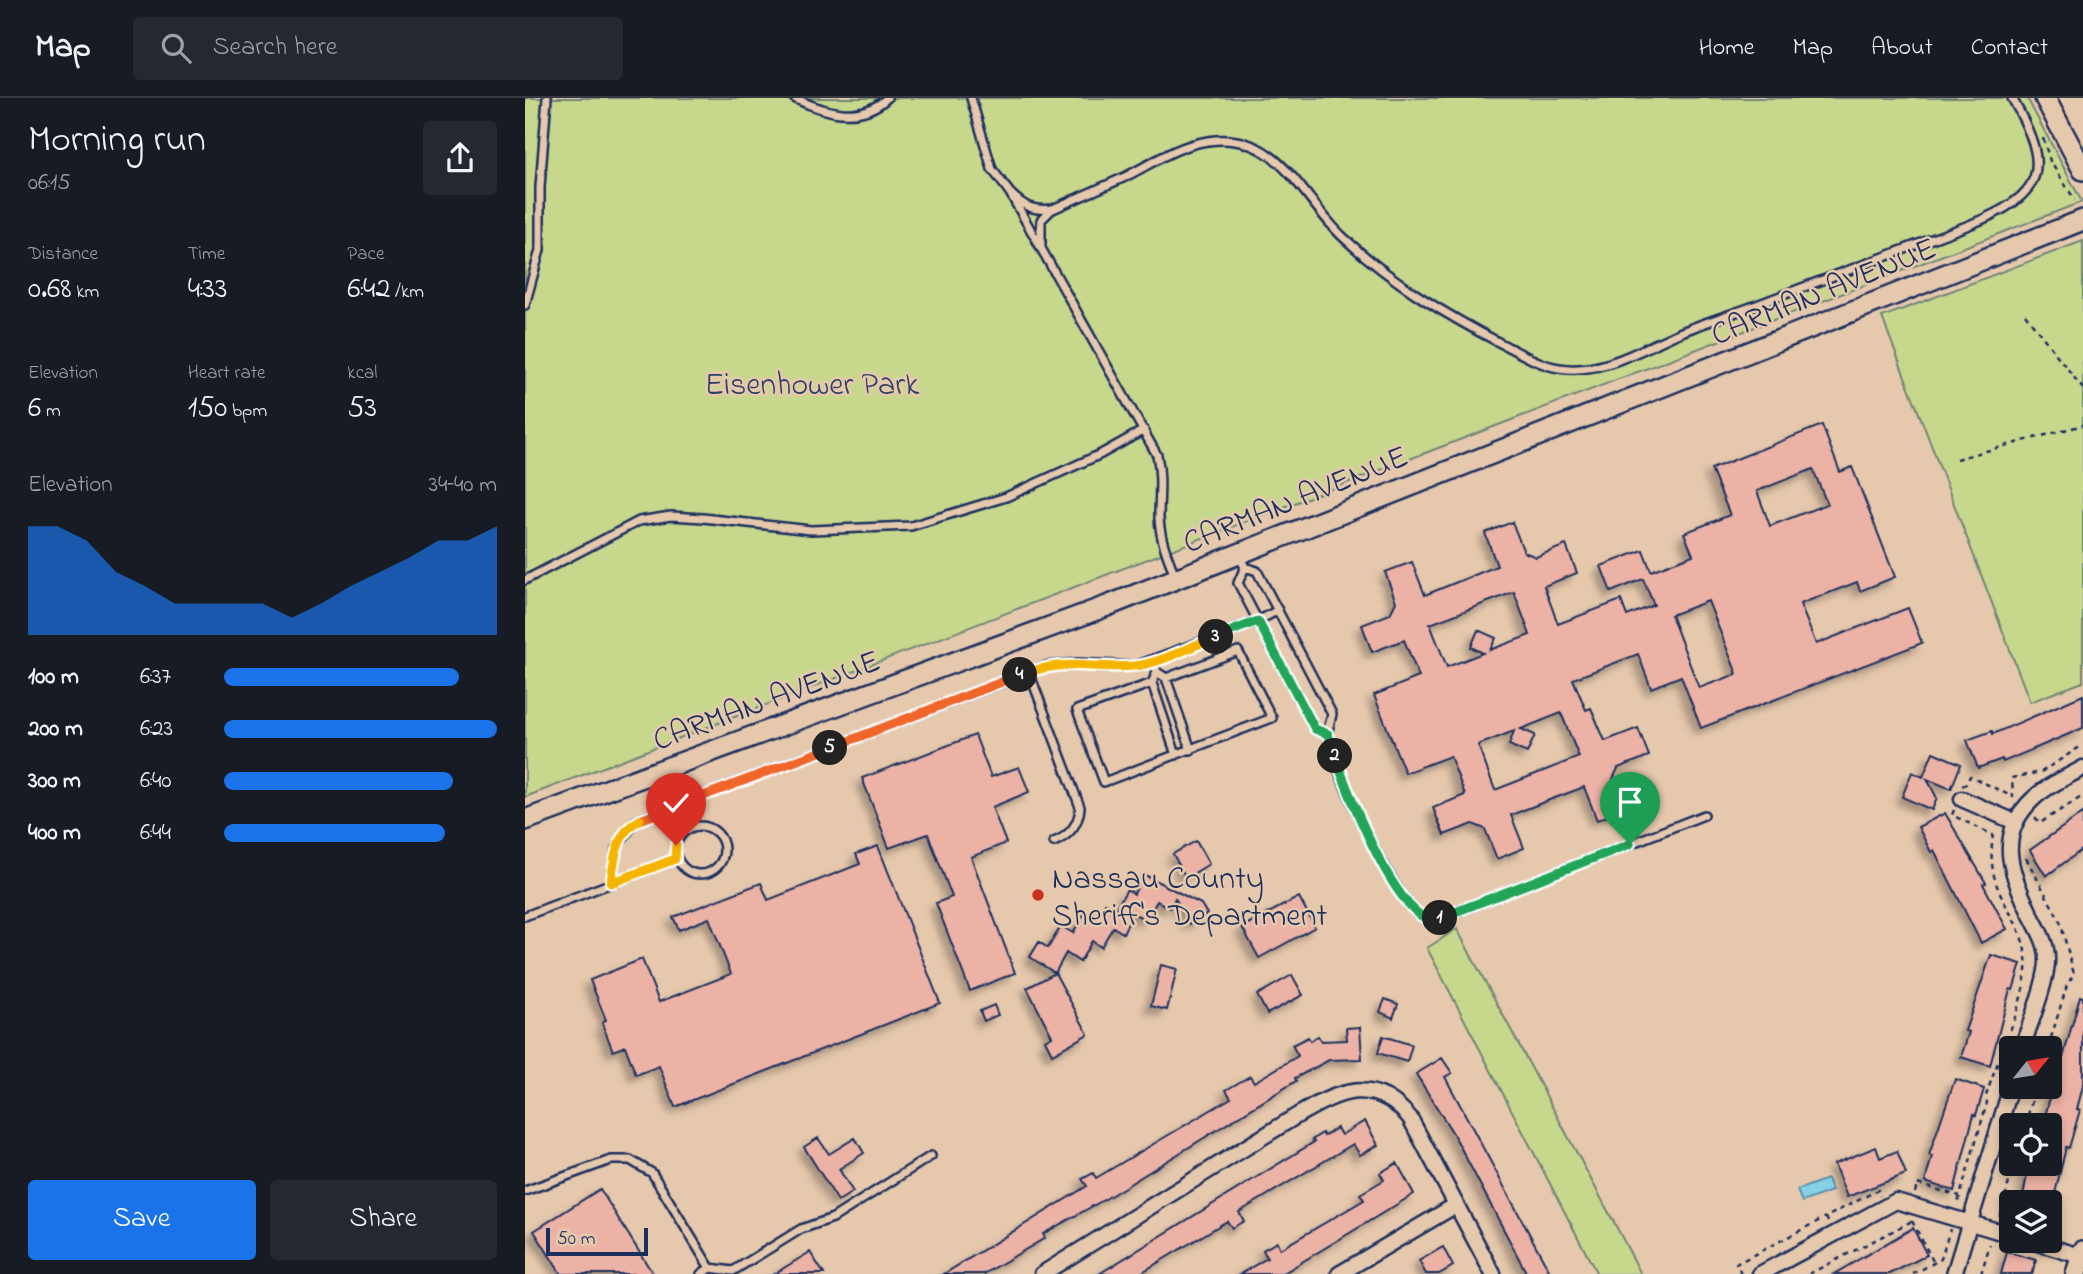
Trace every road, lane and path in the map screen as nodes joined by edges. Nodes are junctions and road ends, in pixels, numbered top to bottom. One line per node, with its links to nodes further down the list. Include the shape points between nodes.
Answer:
1 (547, 98): 14 (lane, via 540,250)
2 (794, 98): 3 (lane, via 822,111 852,115)
3 (887, 98)
4 (971, 98): 9 (lane, via 992,169)
5 (2012, 98): 11 (lane, via 2034,145 2038,170 2032,186 2012,204 1917,245 1680,332 1614,362 1584,369 1557,368 1525,356 1440,311 1341,236 1287,171 1251,145 1207,141)
6 (2047, 99): 8 (main road)
7 (2042, 136): 10 (path, via 2050,161)
8 (2083, 170)
9 (1010, 193): 11 (lane, via 1021,205 1036,211); 13 (lane)
10 (2075, 200)
11 (1053, 209): 13 (lane, via 1041,220)
12 (2083, 220): 20 (main road, CARMAN AVENUE)
13 (1042, 250): 18 (lane)
14 (525, 305)
15 (2025, 314): 16 (path)
16 (2083, 388)
17 (2083, 425): 19 (path)
18 (1144, 430): 21 (lane, via 1157,455 1162,542); 22 (lane, via 1006,497 911,526 811,530 692,517 639,520)
19 (1956, 459)
20 (1241, 560): 21 (main road, CARMAN AVENUE); 23 (lane, via 1257,571); 24 (lane, via 1238,583)
21 (1176, 578): 38 (main road, CARMAN AVENUE)
22 (525, 580)
23 (1277, 610): 24 (lane); 30 (lane, via 1332,715)
24 (1258, 621): 25 (lane); 30 (lane, via 1315,729)
25 (1153, 661): 26 (lane, via 1135,666 1077,663); 27 (lane)
26 (1029, 672): 40 (lane, via 1080,807 1075,825); 43 (lane, via 636,821 616,848)
27 (1157, 672): 28 (lane); 29 (lane)
28 (1166, 678): 32 (lane); 32 (lane, via 1238,651 1272,719)
29 (1152, 683): 33 (lane); 33 (lane, via 1077,710 1104,782)
30 (1328, 734): 37 (lane, via 1344,780 1400,894 1420,916 1430,920)
31 (2083, 745): 36 (path, via 2041,772 2012,778 2013,797 1970,776)
32 (1191, 750): 33 (lane)
33 (1176, 755)
34 (2083, 768): 39 (street, via 2033,798)
35 (2083, 796): 39 (path, via 2040,824 2035,817)
36 (1958, 799): 39 (street); 54 (path, via 1952,815 1993,835 1994,881 2023,942 2026,965)
37 (1703, 815)
38 (525, 820)
39 (2022, 825): 45 (street, via 2009,853 2011,876 2045,945 2048,962)
40 (1054, 842)
41 (2022, 852): 46 (path, via 2060,921 2074,974)
42 (675, 859): 42 (lane, via 695,874 713,872 724,856 719,832 699,824 682,833); 43 (lane)
43 (611, 883): 44 (lane)
44 (525, 916)
45 (2026, 1036)
46 (2052, 1036)
47 (2007, 1099): 55 (street)
48 (931, 1156): 63 (lane, via 833,1218 801,1229 733,1271)
49 (1878, 1190): 53 (path)
50 (525, 1191): 63 (lane, via 611,1160 630,1160 652,1173)
51 (1456, 1205): 65 (street, via 1400,1106 1373,1092 1341,1093); 66 (street); 67 (street)
52 (1916, 1214): 54 (street); 57 (street, via 1896,1200); 62 (path); 70 (path)
53 (1826, 1217): 57 (path); 68 (path, via 1736,1264)
54 (1953, 1217): 55 (street); 62 (path, via 1941,1259)
55 (1971, 1223): 56 (street); 72 (street)
56 (1999, 1231)
57 (1834, 1233): 69 (street)
58 (1991, 1242): 73 (path)
59 (2034, 1253): 74 (path)
60 (2054, 1253): 61 (street)
61 (2081, 1259)
62 (1934, 1263): 71 (path)
63 (710, 1268): 64 (lane)
64 (701, 1274)
65 (1042, 1274)
66 (1339, 1274)
67 (1493, 1274)
68 (1741, 1274)
69 (1761, 1274)
70 (1809, 1274)
71 (1913, 1274)
72 (1954, 1274)
73 (1981, 1274)
74 (2032, 1274)

